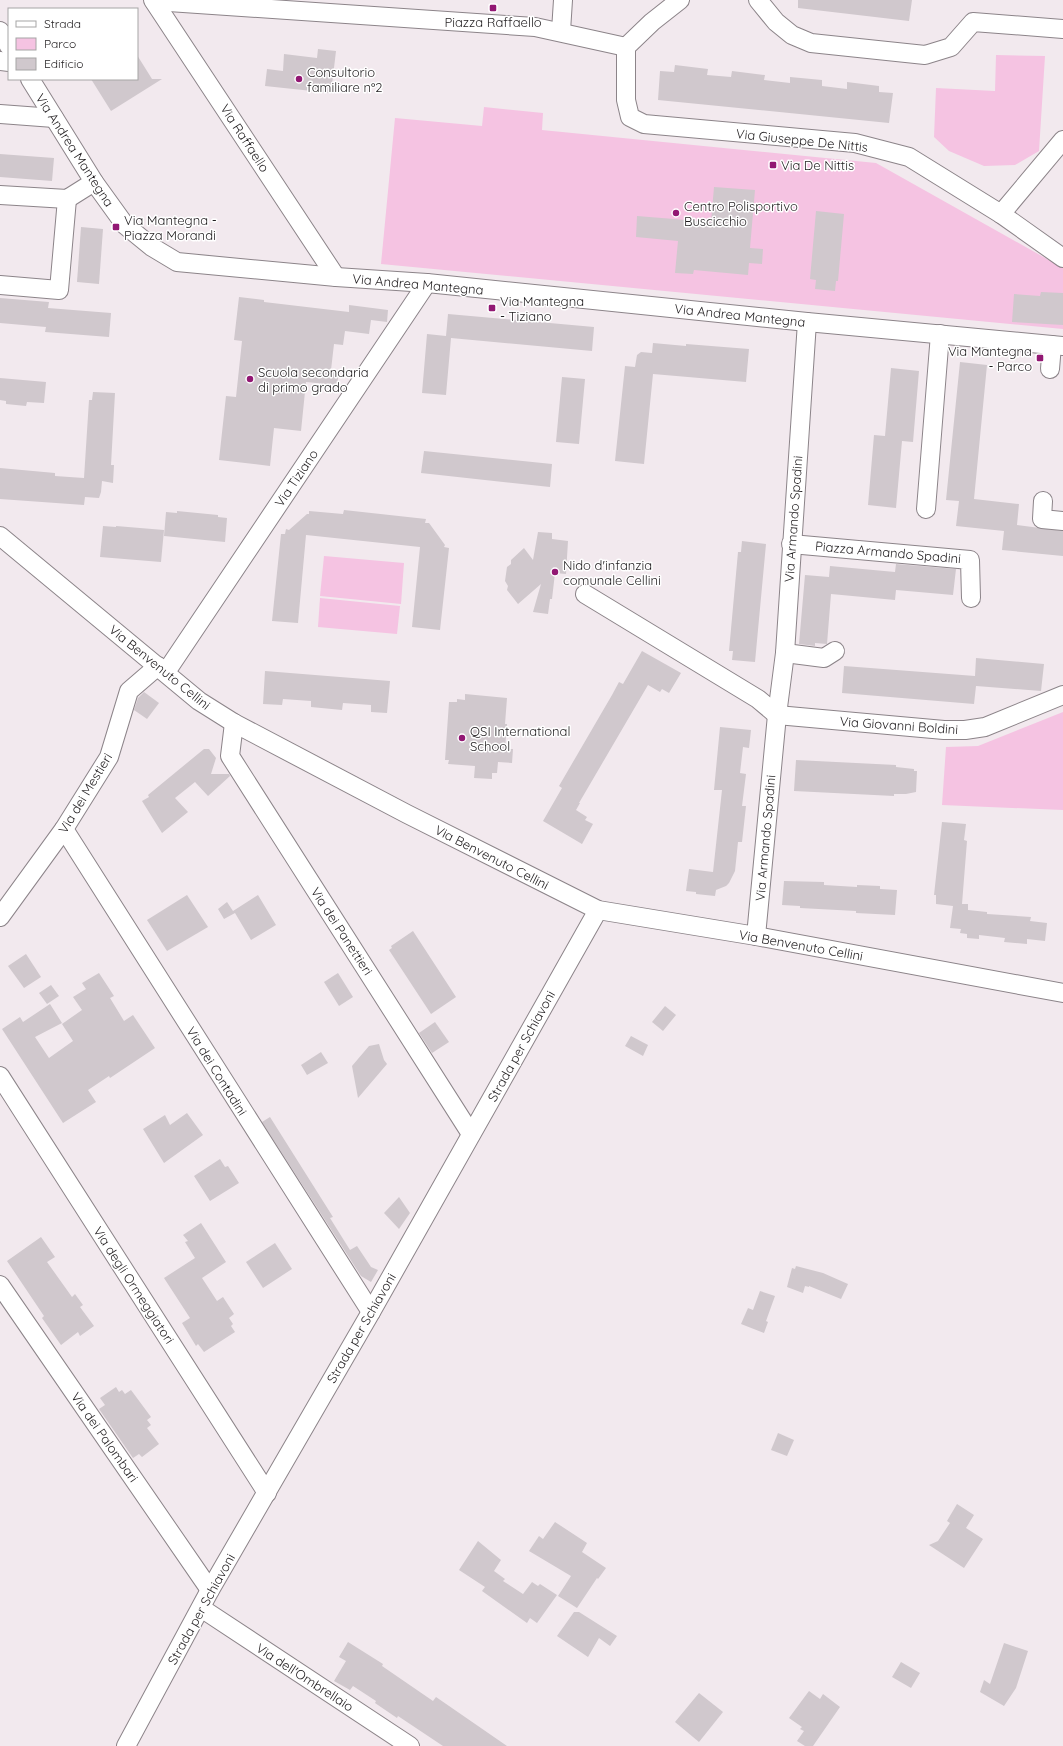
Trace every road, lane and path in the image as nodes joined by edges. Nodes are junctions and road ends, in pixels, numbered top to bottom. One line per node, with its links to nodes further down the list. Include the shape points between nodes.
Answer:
1 (154, 0): 7 (street, via 535,27); 19 (street, Via Raffaello)
2 (563, 0): 7 (street)
3 (680, 0): 9 (street)
4 (758, 0): 5 (street, via 776,22 792,35 811,43 925,55 951,47 972,22)
5 (1063, 29)
6 (0, 31): 8 (street)
7 (561, 31): 9 (street)
8 (8, 44)
9 (626, 47): 17 (street, Via Giuseppe De Nittis, via 626,100 630,117 644,124 854,143 909,157)
10 (31, 80): 12 (street, Via Andrea Mantegna)
11 (0, 114): 12 (street)
12 (54, 118): 14 (street, Via Andrea Mantegna)
13 (1063, 140): 17 (street)
14 (94, 182): 16 (street); 19 (street, Via Andrea Mantegna, via 125,225 152,247 177,262)
15 (0, 195): 16 (street)
16 (67, 199): 21 (street, via 59,290)
17 (1001, 214): 18 (street, Via Giuseppe De Nittis)
18 (1063, 258)
19 (336, 277): 20 (street, Via Andrea Mantegna)
20 (427, 283): 22 (street, Via Andrea Mantegna); 35 (street, Via Tiziano)
21 (0, 285)
22 (807, 322): 23 (street, Via Andrea Mantegna); 30 (street, Via Armando Spadini)
23 (940, 334): 24 (street, Via Andrea Mantegna); 27 (street)
24 (1057, 345): 25 (street)
25 (1050, 369)
26 (1043, 501): 28 (street, via 1042,519)
27 (926, 509)
28 (1063, 521)
29 (0, 536): 35 (street, Via Benvenuto Cellini)
30 (791, 544): 32 (street, Piazza Armando Spadini, via 970,560); 34 (street, Via Armando Spadini)
31 (585, 594): 37 (street, via 758,699)
32 (971, 598)
33 (835, 651): 34 (street, via 824,658)
34 (785, 653): 37 (street, Via Armando Spadini)
35 (162, 669): 38 (street, Via Benvenuto Cellini, via 199,701); 39 (street, Via dei Mestieri, via 129,691 109,757)
36 (1063, 695): 37 (street, Via Giovanni Boldini, via 985,727 965,730)
37 (777, 715): 42 (street, Via Armando Spadini)
38 (234, 723): 40 (street, Via Benvenuto Cellini); 45 (street, Via dei Panettieri, via 230,756)
39 (64, 829): 41 (street, Via dei Mestieri); 47 (street, Via dei Contadini)
40 (598, 910): 42 (street, Via Benvenuto Cellini); 45 (street, Strada per Schiavoni)
41 (0, 917)
42 (756, 936): 43 (street, Via Benvenuto Cellini)
43 (1063, 993)
44 (0, 1076): 48 (street, Via degli Ormeggiatori)
45 (471, 1134): 47 (street, Strada per Schiavoni)
46 (0, 1285): 49 (street, Via dei Palombari)
47 (371, 1312): 48 (street, Strada per Schiavoni)
48 (267, 1493): 49 (street, Strada per Schiavoni)
49 (210, 1590): 50 (street, Strada per Schiavoni)
50 (201, 1608): 51 (street, Strada per Schiavoni); 52 (street, Via dell'Ombrellaio)
51 (126, 1746)
52 (410, 1746)

